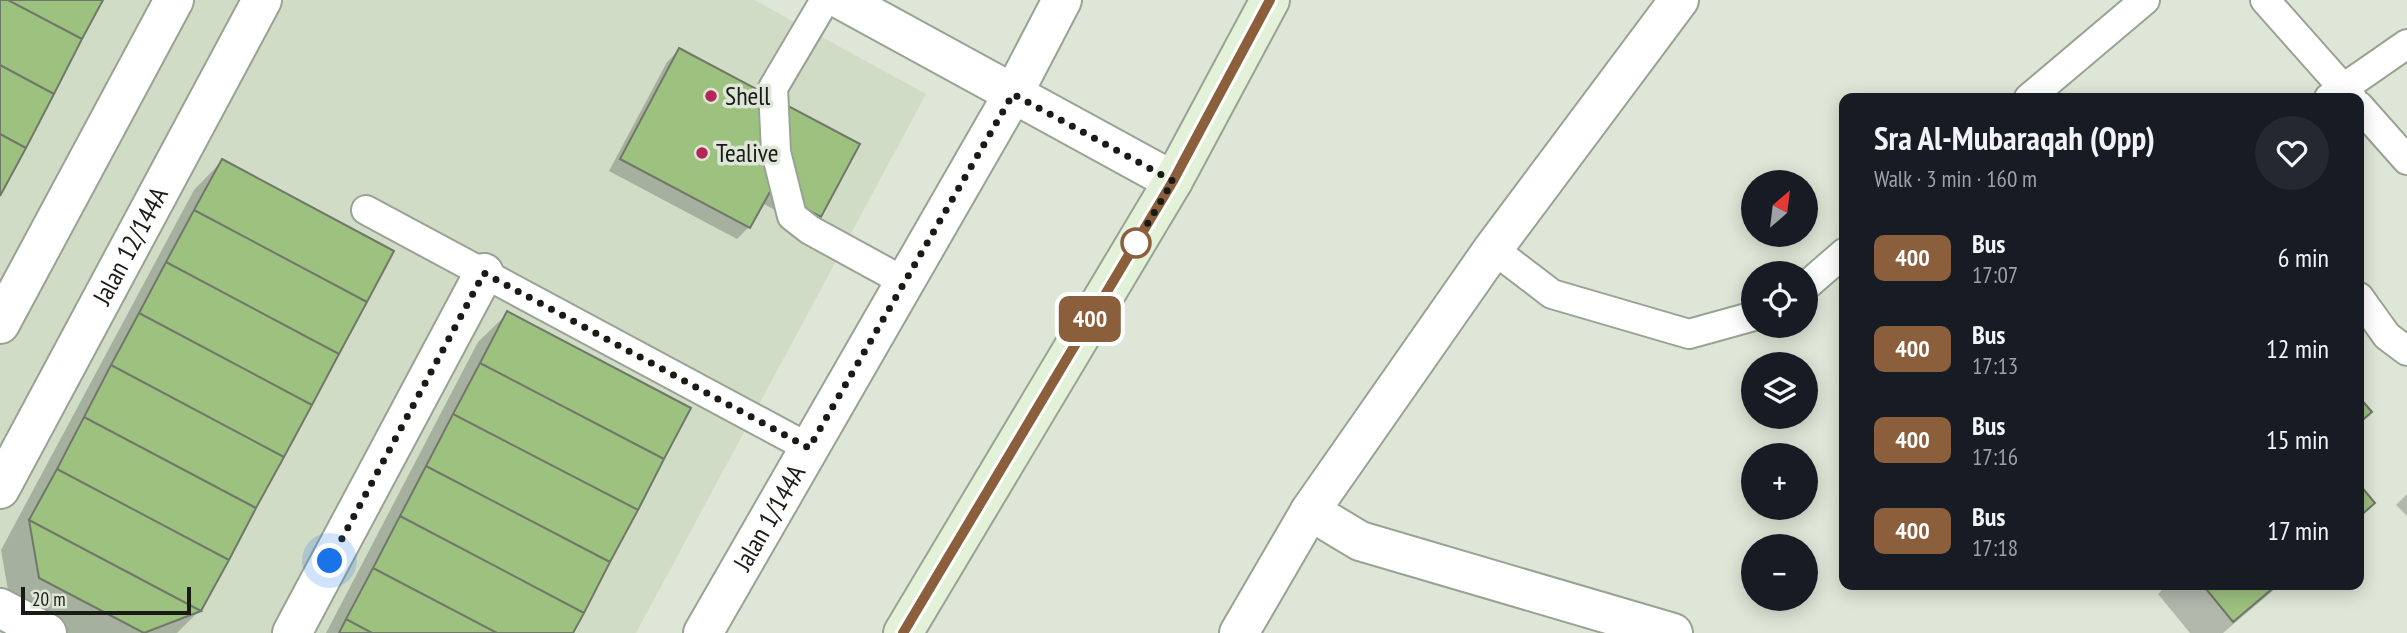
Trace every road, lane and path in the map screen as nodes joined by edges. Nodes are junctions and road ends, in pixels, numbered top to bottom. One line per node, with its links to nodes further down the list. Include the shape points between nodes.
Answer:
1 (174, 0): 25 (street)
2 (262, 0): 29 (street, Jalan 12/144A)
3 (825, 0): 23 (lane, via 772,88 776,152 792,216)
4 (842, 0): 14 (street)
5 (1062, 0): 14 (street, Jalan 1/144A)
6 (1269, 0): 17 (street)
7 (1679, 0): 19 (street)
8 (2145, 0): 11 (lane)
9 (2265, 0): 12 (lane)
10 (2407, 44): 13 (lane)
11 (2035, 93)
12 (2343, 93)
13 (2351, 93)
14 (1013, 94): 17 (street); 23 (street, Jalan 1/144A)
15 (2364, 116): 16 (lane)
16 (2407, 160)
17 (1173, 181): 35 (street)
18 (366, 210): 21 (lane)
19 (1493, 248): 26 (lane, via 1552,294 1689,334); 30 (street)
20 (1839, 257): 22 (lane)
21 (484, 273): 28 (lane); 33 (street)
22 (1818, 276)
23 (905, 282): 28 (street, Jalan 1/144A)
24 (2364, 304): 27 (lane, via 2388,336)
25 (2, 317)
26 (1741, 320)
27 (2407, 351)
28 (809, 448): 34 (street, Jalan 1/144A)
29 (0, 489)
30 (1310, 511): 36 (street); 37 (street, via 1360,541)
31 (0, 608): 32 (street)
32 (47, 633)
33 (292, 633)
34 (703, 633)
35 (903, 633)
36 (1239, 633)
37 (1673, 633)

